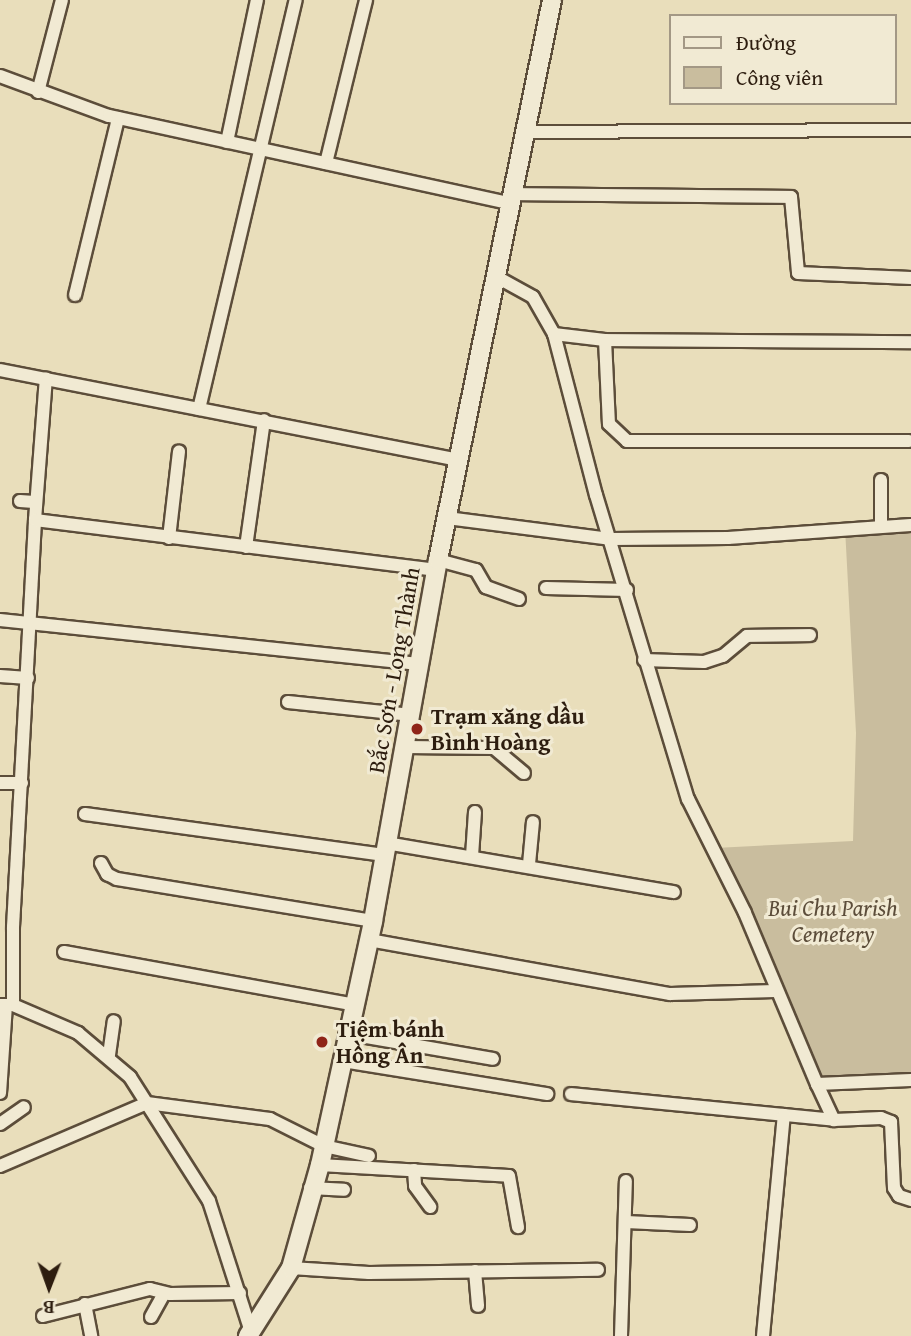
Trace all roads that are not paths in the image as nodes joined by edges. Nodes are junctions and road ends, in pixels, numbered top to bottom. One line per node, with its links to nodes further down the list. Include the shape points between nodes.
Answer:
1 (62, 0): 7 (street)
2 (257, 0): 11 (street)
3 (296, 0): 12 (street)
4 (366, 0): 13 (street)
5 (552, 0): 10 (main road, Bắc Sơn - Long Thành)
6 (0, 76): 7 (street)
7 (38, 92): 8 (street)
8 (118, 118): 11 (street); 17 (street)
9 (911, 130): 10 (street)
10 (523, 132): 14 (main road, Bắc Sơn - Long Thành)
11 (226, 142): 12 (street)
12 (264, 149): 13 (street); 23 (street)
13 (326, 163): 14 (street)
14 (509, 199): 15 (main road, Bắc Sơn - Long Thành); 16 (street, via 791,197 798,273)
15 (495, 276): 18 (street, via 533,297); 27 (main road, Bắc Sơn - Long Thành)
16 (911, 278)
17 (75, 295)
18 (554, 334): 19 (street); 36 (street)
19 (605, 340): 20 (street); 25 (street, via 609,424 627,441)
20 (911, 342)
21 (0, 370): 22 (street)
22 (46, 378): 23 (street); 30 (street)
23 (199, 409): 24 (street)
24 (264, 420): 27 (street); 37 (street)
25 (909, 441)
26 (179, 452): 35 (street)
27 (459, 460): 31 (main road, Bắc Sơn - Long Thành)
28 (881, 480): 34 (street)
29 (20, 501): 30 (street)
30 (34, 502): 32 (street)
31 (447, 518): 36 (street); 38 (main road, Bắc Sơn - Long Thành)
32 (35, 520): 35 (street); 43 (street)
33 (911, 525): 34 (street)
34 (881, 526): 36 (street, via 728,538)
35 (169, 538): 37 (street)
36 (612, 539): 40 (street)
37 (246, 547): 38 (street)
38 (438, 565): 41 (street, via 477,570 486,587); 46 (main road, Bắc Sơn - Long Thành)
39 (546, 588): 40 (street)
40 (627, 590): 45 (street)
41 (519, 599)
42 (0, 620): 43 (street)
43 (30, 623): 46 (street); 48 (street)
44 (810, 635): 45 (street, via 747,636 723,656 704,662)
45 (644, 660): 66 (street, via 688,799 715,848)
46 (419, 664): 50 (main road, Bắc Sơn - Long Thành)
47 (0, 676): 48 (street)
48 (28, 678): 54 (street)
49 (288, 702): 50 (street)
50 (411, 715): 51 (main road, Bắc Sơn - Long Thành)
51 (405, 747): 52 (street, via 494,748); 58 (main road, Bắc Sơn - Long Thành)
52 (524, 773)
53 (0, 783): 54 (street)
54 (23, 783): 67 (street)
55 (475, 813): 59 (street)
56 (85, 814): 58 (street)
57 (533, 822): 61 (street)
58 (385, 849): 59 (street); 63 (main road, Bắc Sơn - Long Thành)
59 (472, 856): 61 (street)
60 (101, 863): 63 (street, via 107,874 117,879)
61 (529, 864): 62 (street)
62 (674, 891)
63 (373, 921): 64 (main road, Bắc Sơn - Long Thành)
64 (369, 940): 66 (street, via 670,994); 68 (main road, Bắc Sơn - Long Thành)
65 (64, 952): 68 (street)
66 (775, 991): 75 (street)
67 (6, 1005): 71 (street, via 52,1019); 76 (street)
68 (355, 1005): 70 (main road, Bắc Sơn - Long Thành)
69 (114, 1021): 71 (street)
70 (349, 1034): 72 (street); 73 (main road, Bắc Sơn - Long Thành)
71 (109, 1055): 79 (street)
72 (493, 1059)
73 (344, 1061): 77 (street); 84 (main road, Bắc Sơn - Long Thành)
74 (911, 1080): 75 (street)
75 (817, 1084): 82 (street)
76 (0, 1093)
77 (547, 1094)
78 (571, 1094): 81 (street)
79 (147, 1103): 84 (street, via 270,1119); 87 (street); 100 (street, via 209,1201)
80 (24, 1107): 83 (street)
81 (784, 1115): 82 (street); 109 (street)
82 (834, 1120): 92 (street, via 881,1118 891,1122 894,1188 899,1196)
83 (0, 1124)
84 (324, 1146): 85 (street); 86 (main road, Bắc Sơn - Long Thành)
85 (369, 1156)
86 (320, 1165): 88 (street); 90 (main road, Bắc Sơn - Long Thành)
87 (0, 1166)
88 (414, 1170): 93 (street, via 415,1186); 96 (street, via 509,1176)
89 (626, 1181): 94 (street)
90 (310, 1188): 91 (street); 97 (main road, Bắc Sơn - Long Thành)
91 (344, 1190)
92 (911, 1200)
93 (429, 1207)
94 (626, 1222): 95 (street); 108 (street)
95 (690, 1225)
96 (518, 1227)
97 (291, 1268): 99 (street); 106 (main road, Bắc Sơn - Long Thành)
98 (598, 1270): 99 (street)
99 (475, 1271): 103 (street)
100 (240, 1293): 101 (street); 106 (street)
101 (164, 1294): 102 (street, via 140,1290); 105 (street)
102 (85, 1304): 104 (street); 107 (street)
103 (478, 1306)
104 (43, 1316)
105 (151, 1317)
106 (249, 1334)
107 (91, 1336)
108 (621, 1336)
109 (763, 1336)

